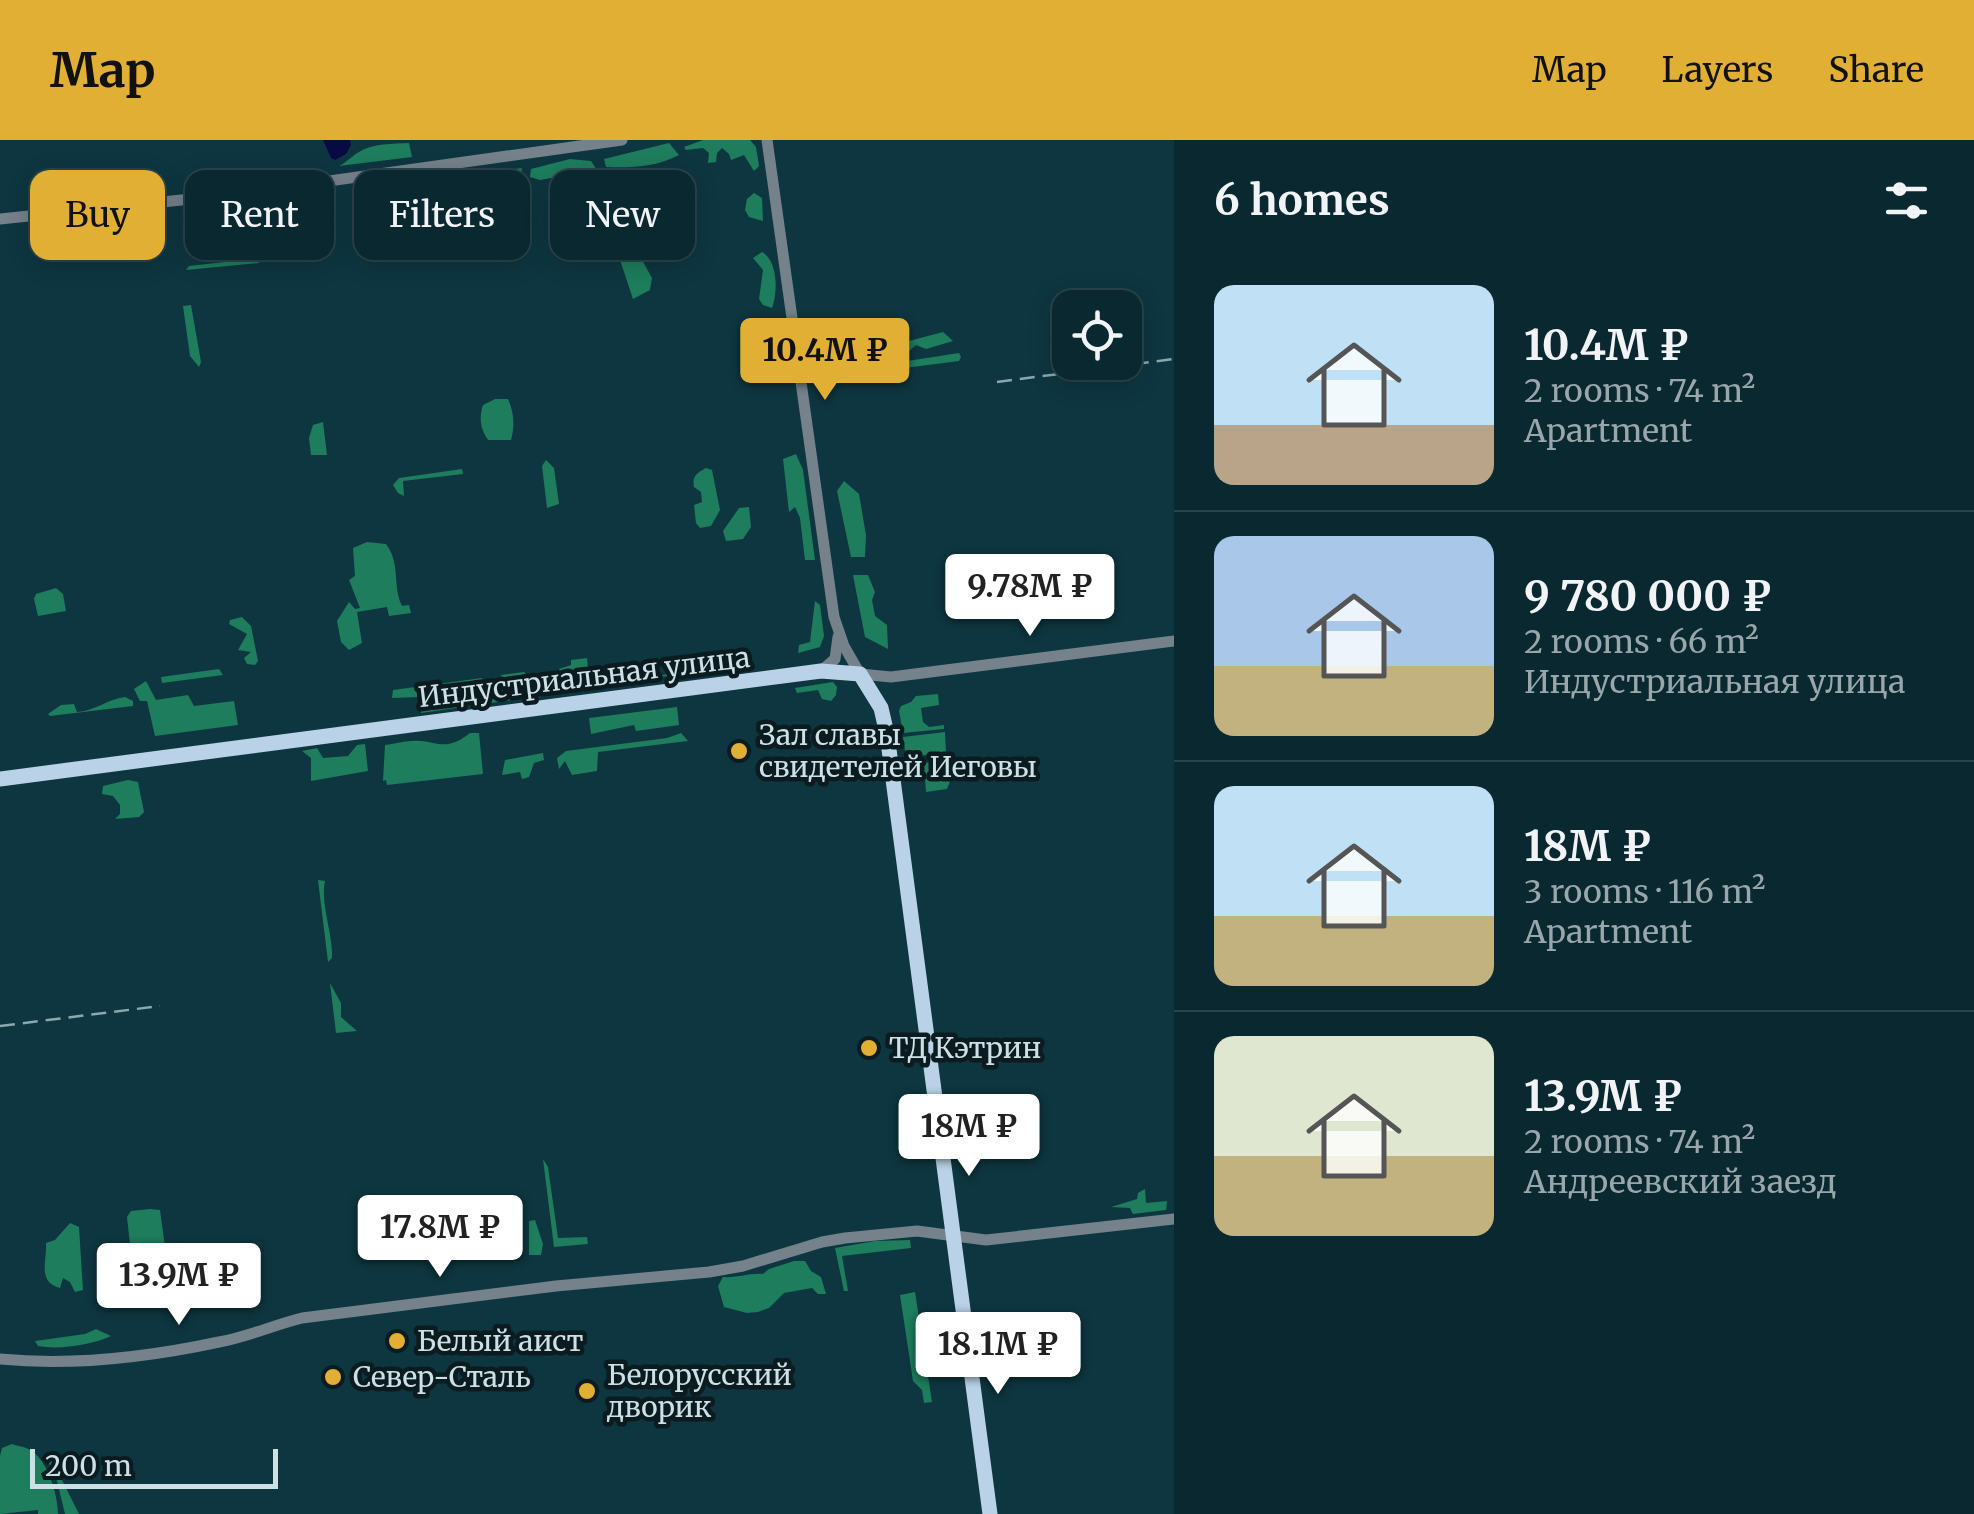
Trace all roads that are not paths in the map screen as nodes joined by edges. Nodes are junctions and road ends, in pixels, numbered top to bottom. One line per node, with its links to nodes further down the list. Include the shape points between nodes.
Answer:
1 (622, 140): 3 (street)
2 (767, 140): 4 (street)
3 (0, 220)
4 (838, 633): 6 (street, via 836,659); 7 (street)
5 (1174, 642): 8 (street, Индустриальная улица)
6 (821, 671): 7 (main road, Индустриальная улица); 10 (main road, Индустриальная улица)
7 (860, 674): 8 (street, Индустриальная улица); 9 (main road)
8 (892, 677): 9 (street, via 880,693)
9 (881, 708): 12 (main road)
10 (0, 778)
11 (1174, 1219): 12 (street, via 986,1240)
12 (954, 1237): 13 (street, via 917,1231 841,1238 743,1266 302,1318 182,1348 66,1362); 14 (main road)
13 (0, 1360)
14 (990, 1514)

